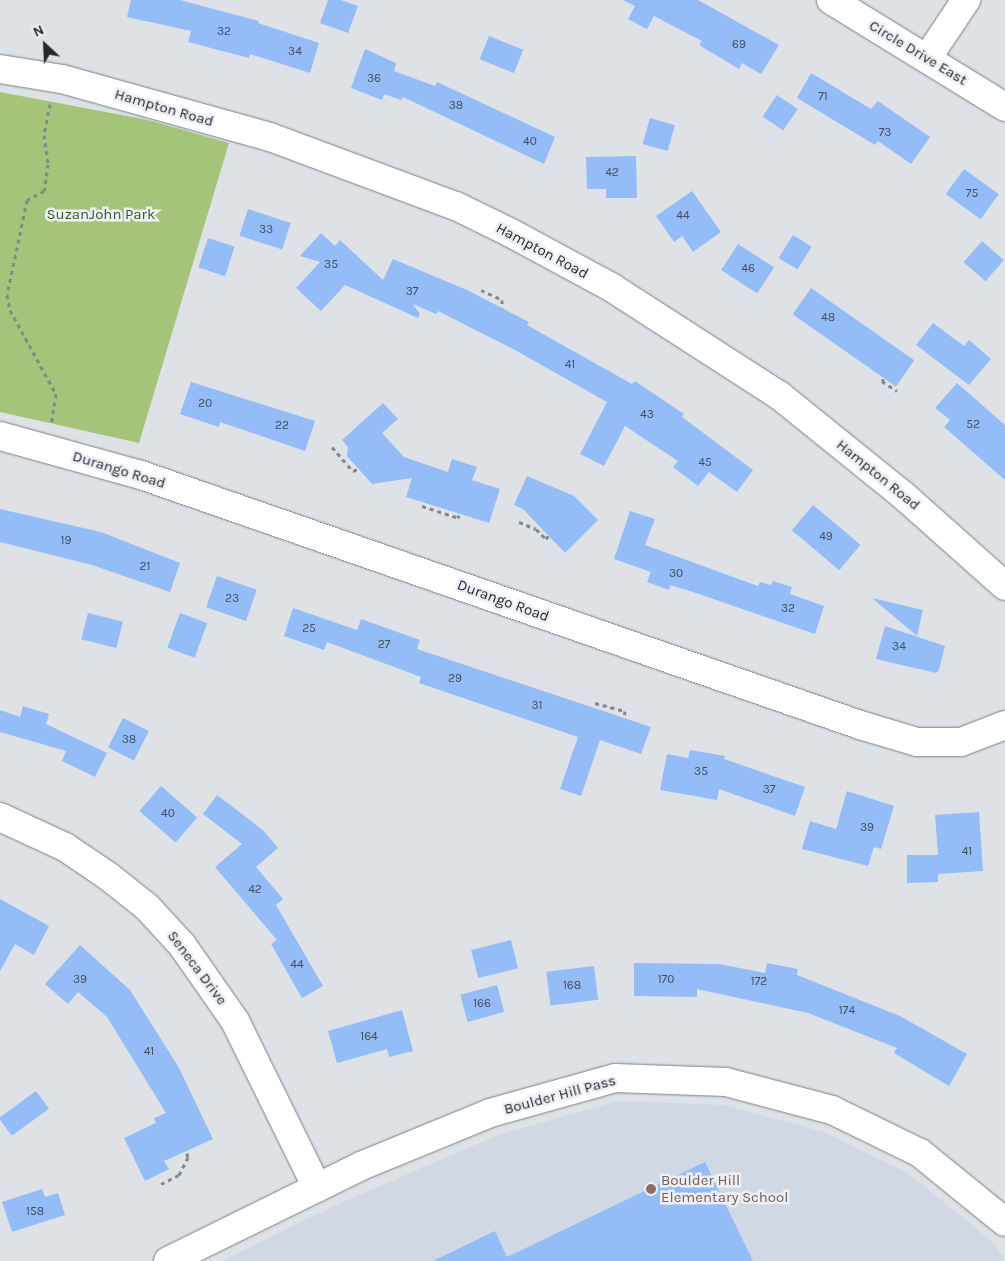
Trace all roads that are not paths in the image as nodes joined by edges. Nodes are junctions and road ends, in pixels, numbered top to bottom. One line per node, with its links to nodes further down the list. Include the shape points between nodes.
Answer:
1 (831, 0): 3 (street, Circle Drive East)
2 (966, 0): 3 (street)
3 (928, 57): 5 (street, Circle Drive East)
4 (0, 69): 7 (street, Hampton Road, via 62,79 270,137 456,206 510,233 611,287 780,396 904,496)
5 (1005, 107)
6 (0, 436): 8 (street, Durango Road, via 141,474 851,722 917,742 961,742)
7 (1005, 586)
8 (1005, 725)
9 (0, 817): 10 (street, Seneca Drive, via 65,847 108,876 147,907 182,945 235,1021)
10 (317, 1188): 11 (street, Boulder Hill Pass, via 361,1166 490,1113 615,1078 726,1082 832,1110 920,1153); 12 (street, Boulder Hill Pass)
11 (1005, 1222)
12 (168, 1261)

